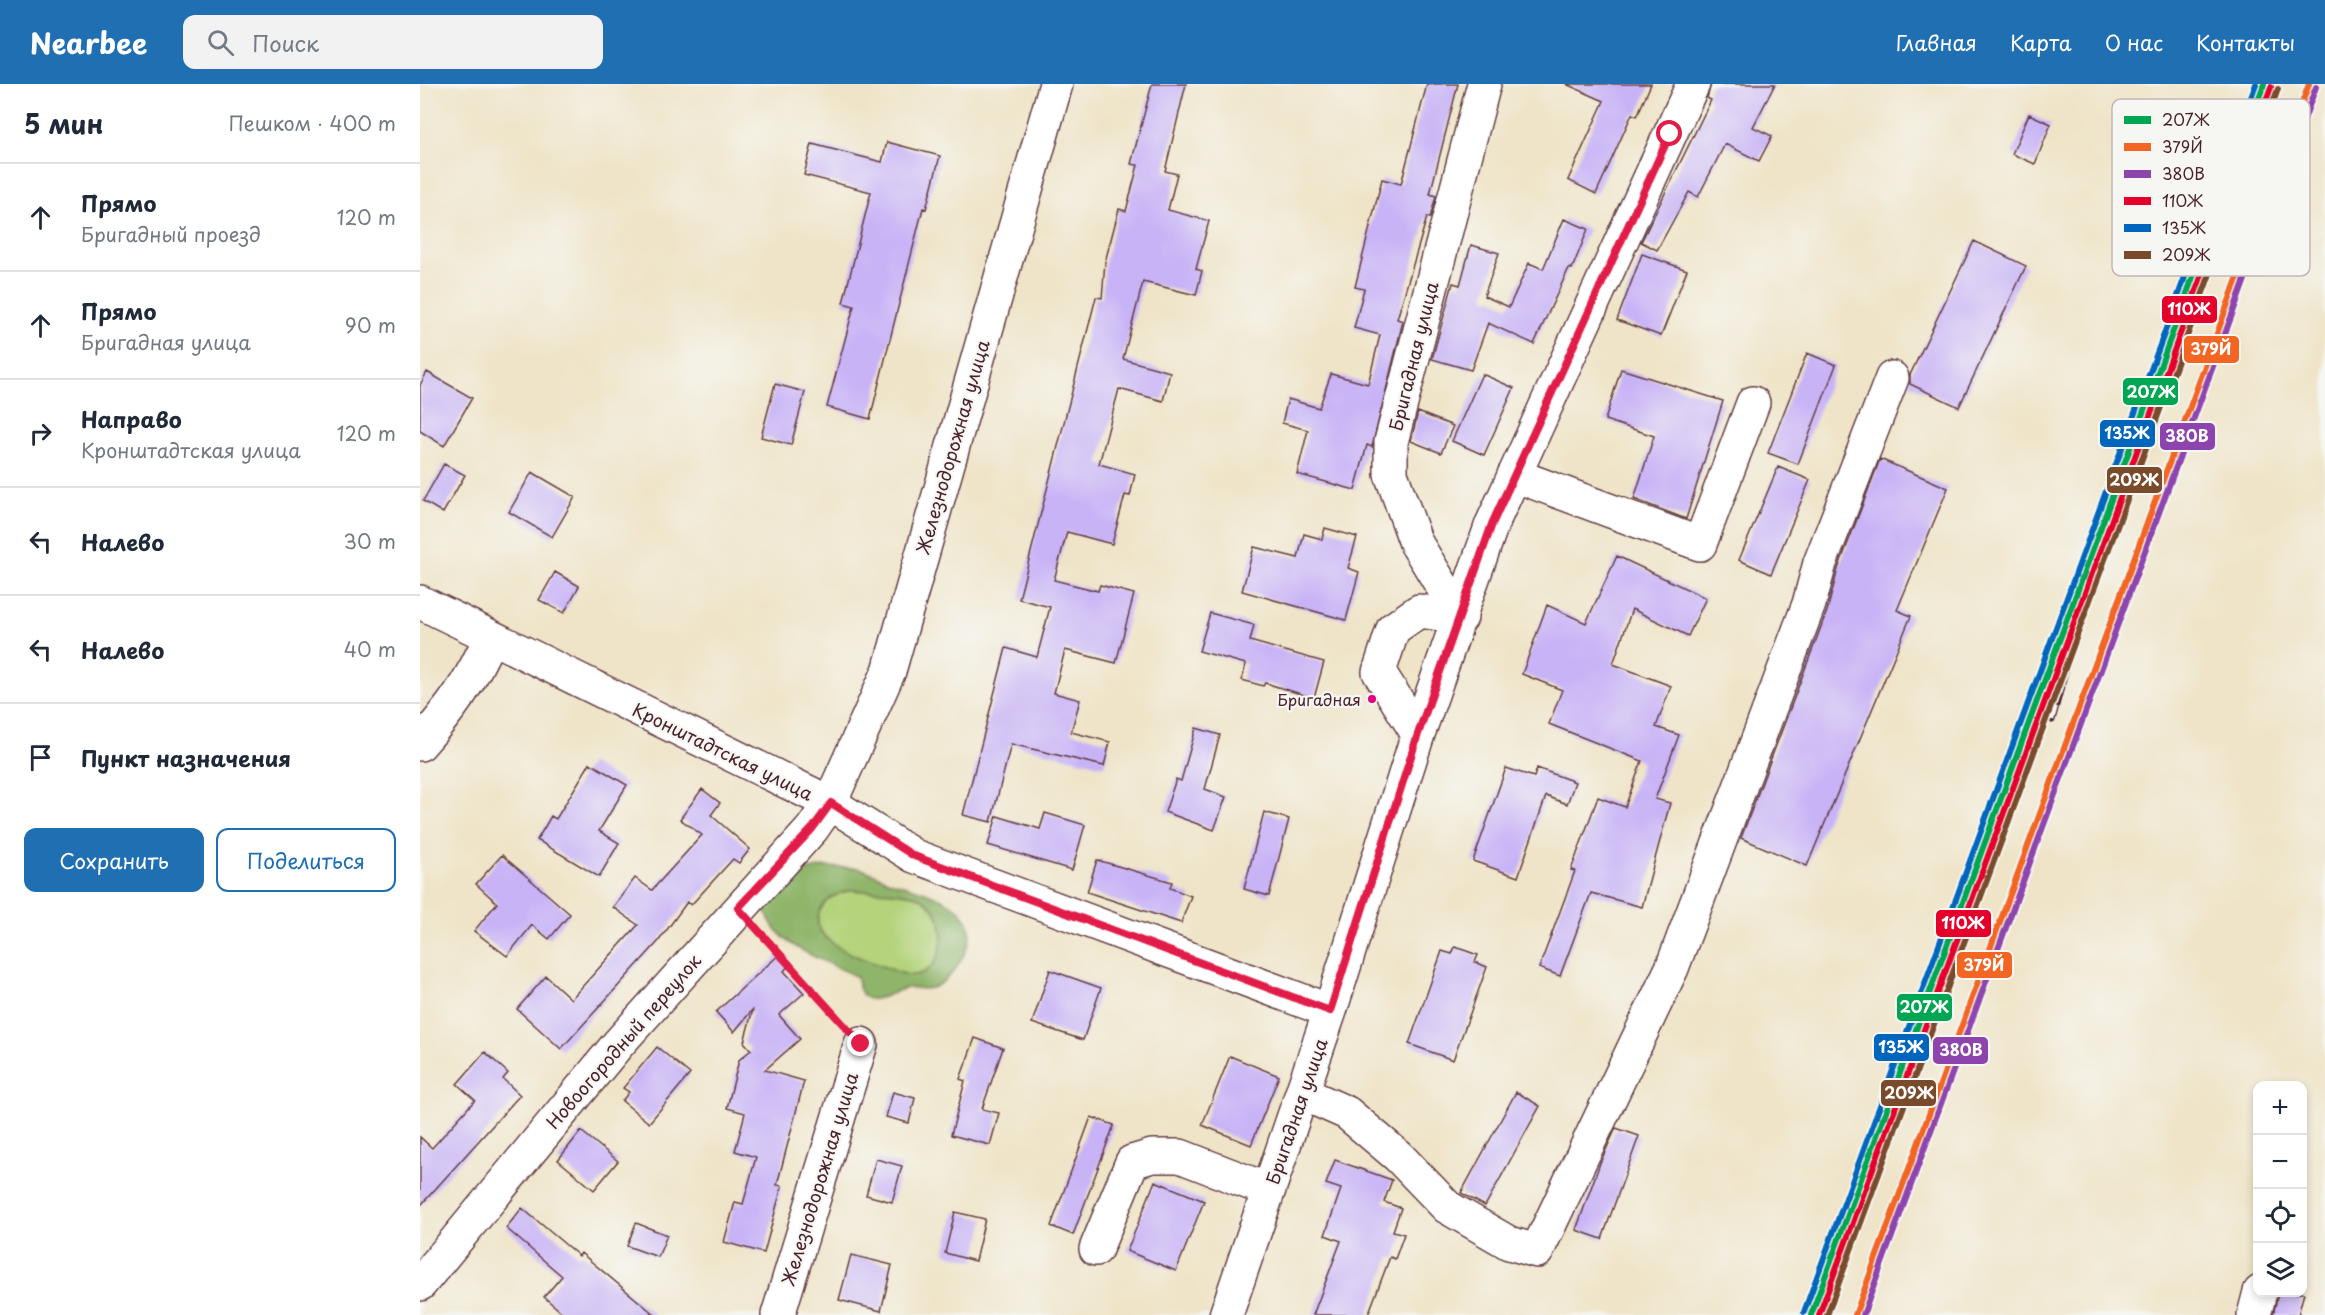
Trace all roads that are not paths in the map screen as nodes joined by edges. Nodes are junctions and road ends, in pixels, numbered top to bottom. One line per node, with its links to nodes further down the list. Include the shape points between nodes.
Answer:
1 (1056, 84): 12 (street, Железнодорожная улица, via 889,671)
2 (1484, 84): 8 (street, Бригадная улица, via 1391,442 1391,474 1416,543)
3 (1693, 84): 6 (street)
4 (1892, 378): 15 (street, via 1672,968 1537,1251 1509,1244 1447,1207 1399,1157 1347,1113)
5 (1753, 403): 6 (street, via 1700,544)
6 (1514, 476): 8 (street, via 1492,524)
7 (420, 602): 9 (street, Кронштадтская улица)
8 (1461, 617): 10 (street, Бригадная улица); 10 (street, via 1419,611 1393,629 1379,672)
9 (490, 638): 11 (street, via 473,676); 12 (street, Кронштадтская улица)
10 (1418, 734): 13 (street, Бригадная улица)
11 (420, 744)
12 (831, 803): 13 (street, Кронштадтская улица, via 914,856); 18 (street, Новоогородный переулок, via 812,829 619,1042)
13 (1330, 1011): 15 (street, Бригадная улица)
14 (861, 1044): 20 (street, Железнодорожная улица)
15 (1302, 1093): 16 (street, Бригадная улица)
16 (1268, 1190): 17 (street, via 1180,1156 1152,1156 1132,1162); 21 (street, Бригадная улица)
17 (1096, 1249)
18 (420, 1284)
19 (2259, 1297): 22 (street)
20 (778, 1315)
21 (1226, 1315)
22 (2254, 1315)

